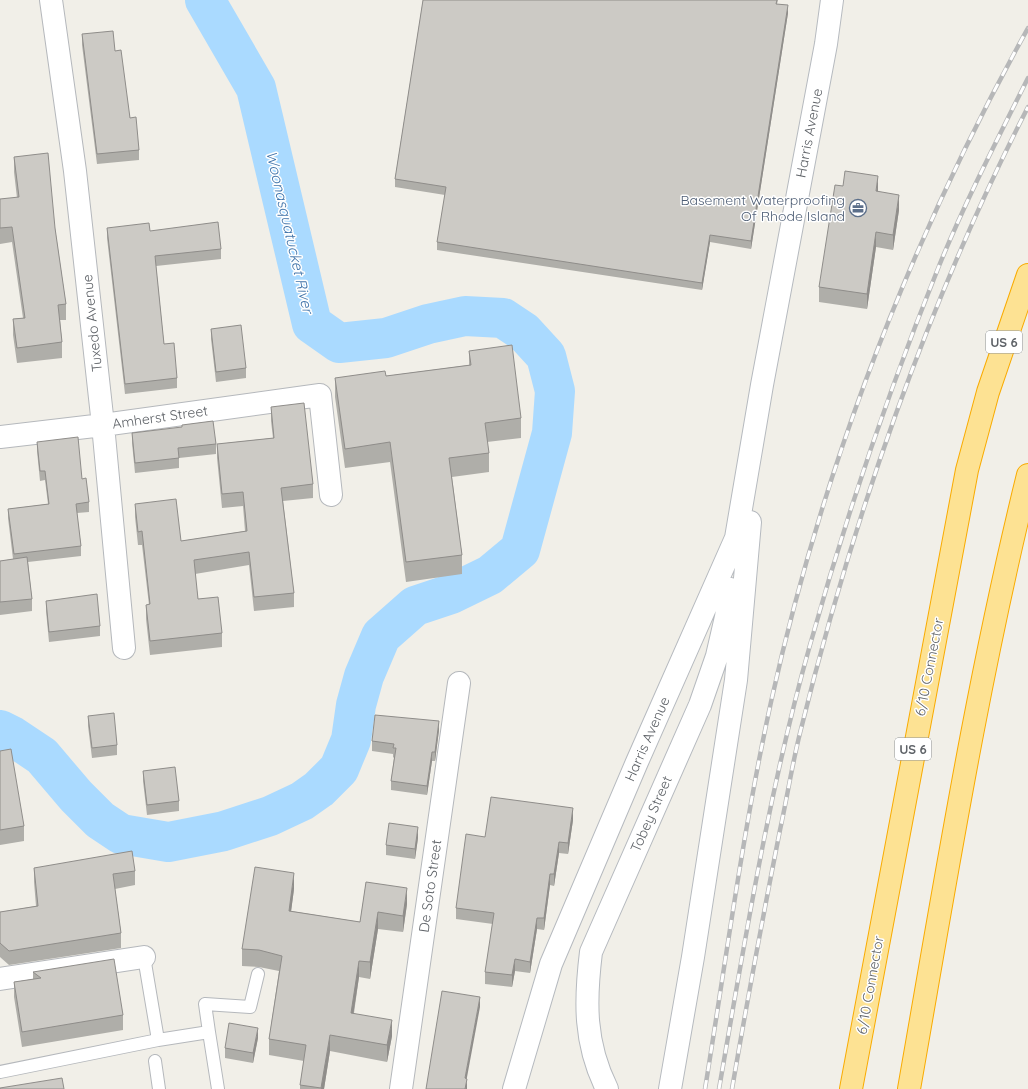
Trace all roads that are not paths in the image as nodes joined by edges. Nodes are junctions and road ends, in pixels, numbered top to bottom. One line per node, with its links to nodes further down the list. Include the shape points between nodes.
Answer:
1 (52, 0): 5 (main road, Tuxedo Avenue, via 75,171)
2 (832, 0): 4 (main road, Harris Avenue, via 825,51)
3 (1028, 275): 25 (highway, 6/10 Connector / US 6, via 988,392 967,470)
4 (762, 384): 9 (main road, Harris Avenue); 24 (main road, Harris Avenue, via 736,680)
5 (103, 425): 6 (main road, Amherst Street); 8 (main road, Amherst Street, via 320,395); 10 (main road, Tuxedo Avenue)
6 (0, 437)
7 (1028, 475): 26 (highway, via 980,692)
8 (331, 494)
9 (736, 538): 22 (main road, Harris Avenue, via 551,964); 23 (main road, Tobey Street, via 726,616 717,656 700,705 591,952 586,988 587,1018 594,1057)
10 (124, 648)
11 (459, 683): 21 (main road, De Soto Street)
12 (144, 957): 14 (main road); 16 (lane)
13 (258, 974): 15 (lane, via 250,1007 205,1004)
14 (0, 979)
15 (209, 1032): 16 (lane); 20 (lane)
16 (158, 1040): 18 (lane)
17 (155, 1061): 19 (lane)
18 (0, 1072)
19 (159, 1089)
20 (218, 1089)
21 (401, 1089)
22 (514, 1089)
23 (607, 1089)
24 (670, 1089)
25 (851, 1089)
26 (909, 1089)

